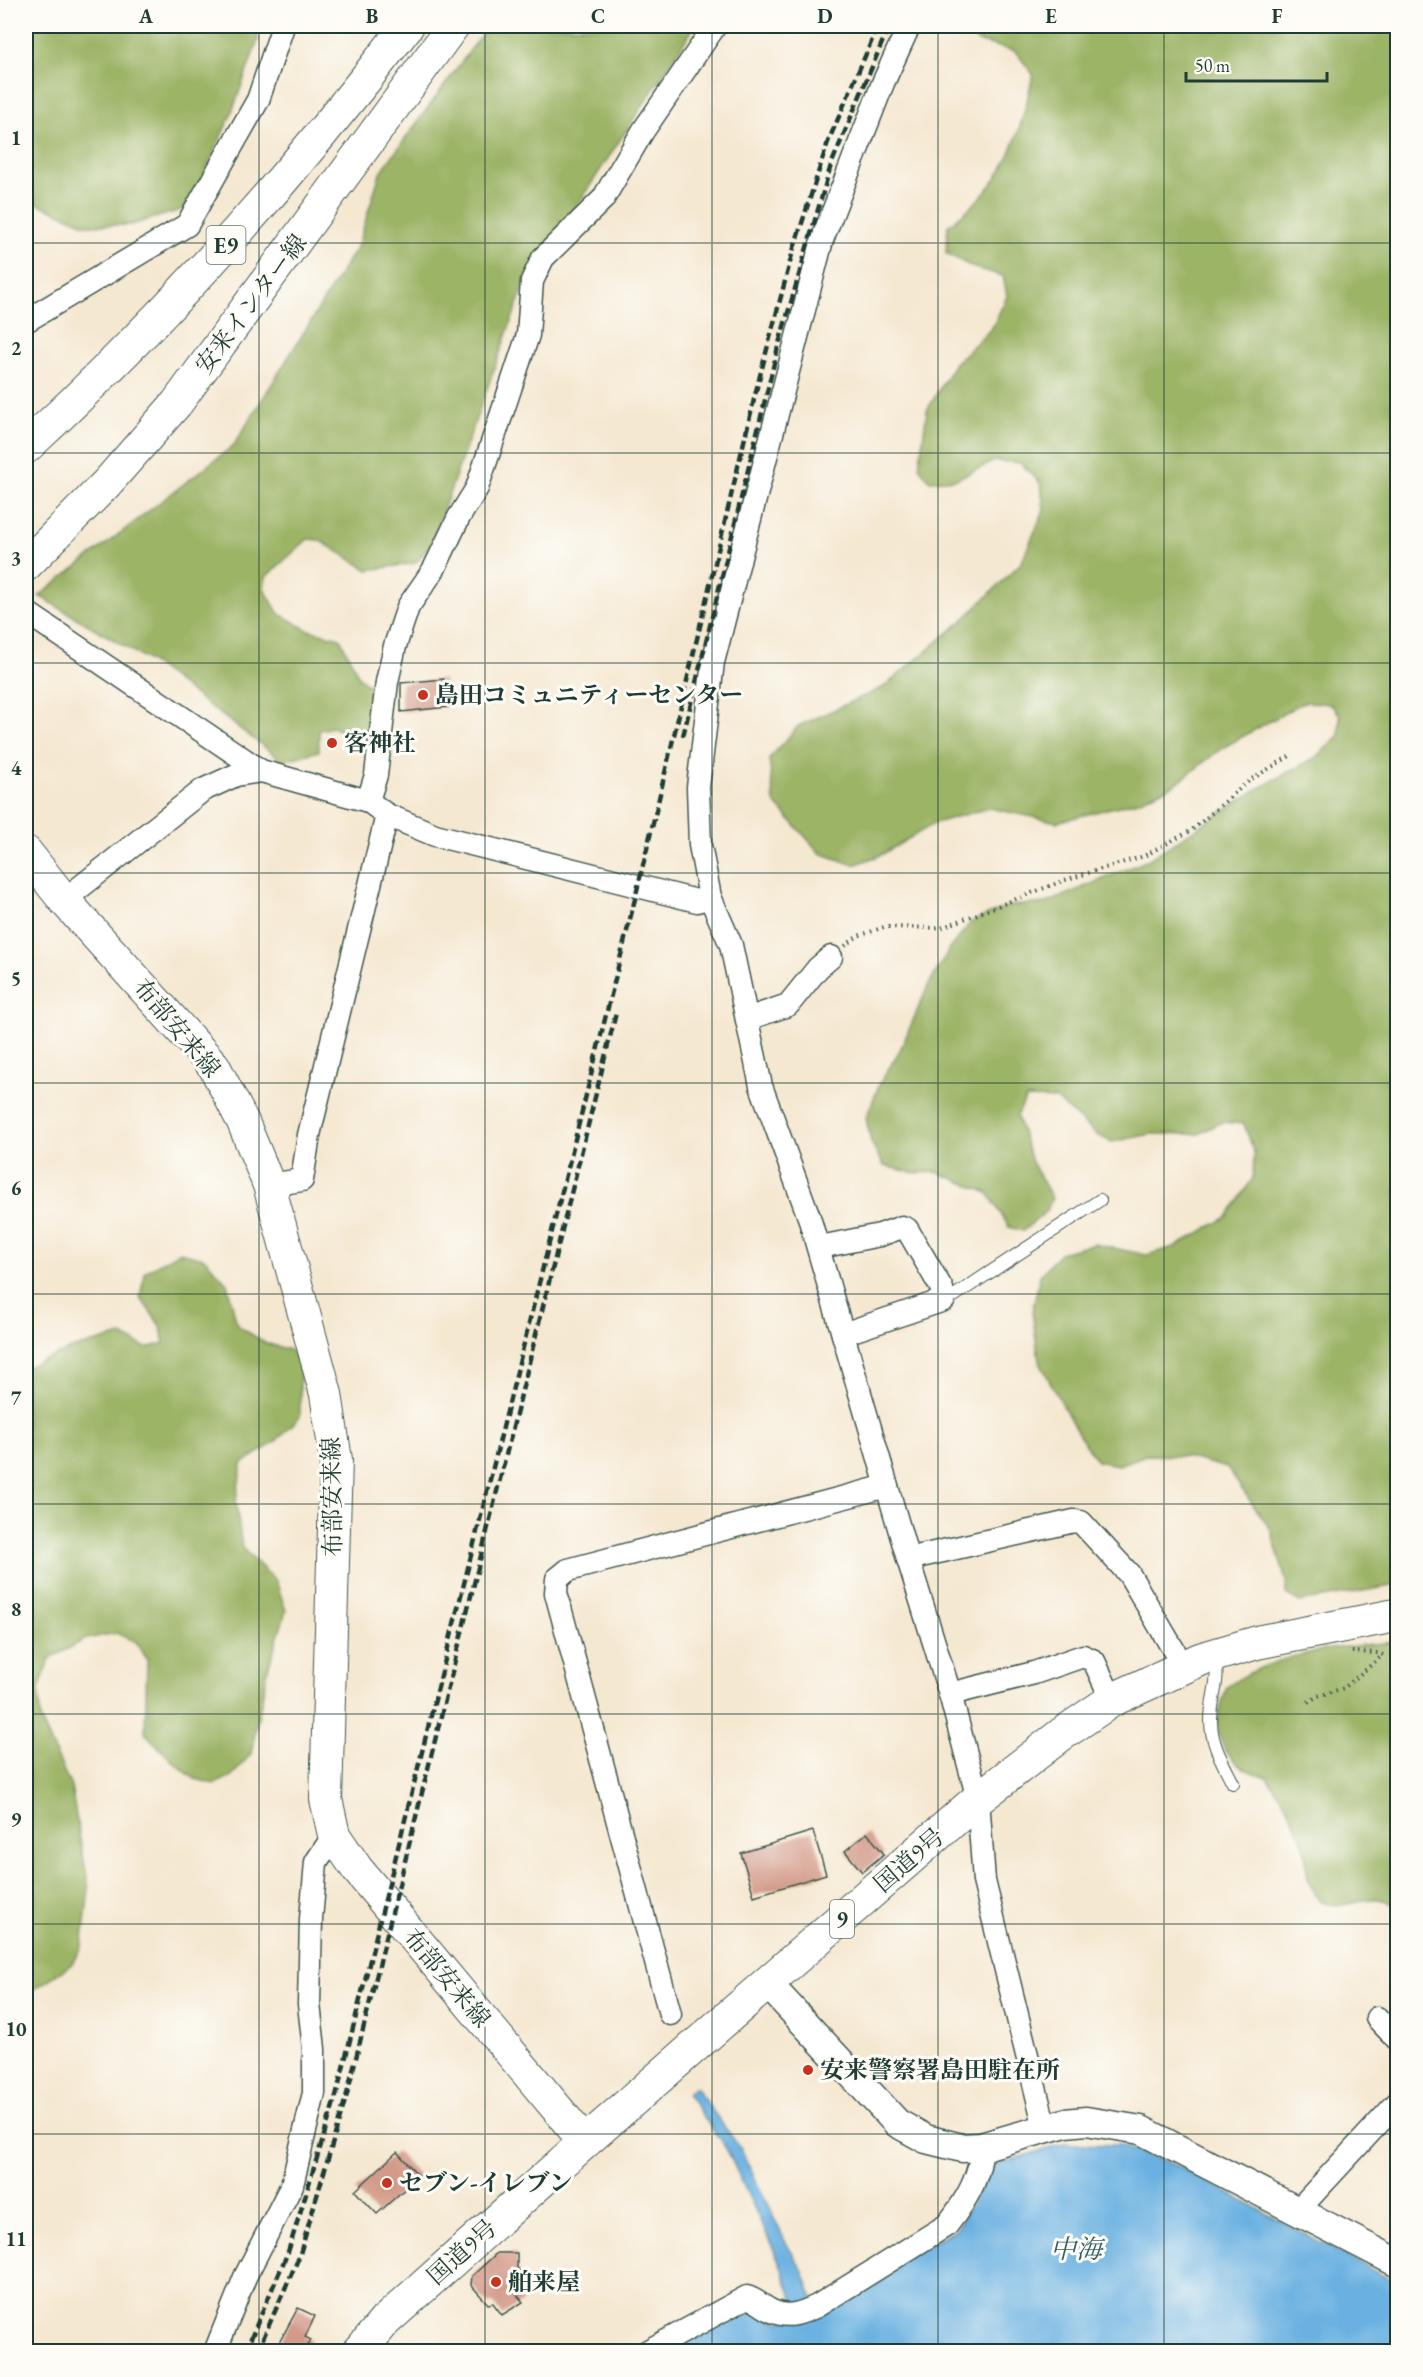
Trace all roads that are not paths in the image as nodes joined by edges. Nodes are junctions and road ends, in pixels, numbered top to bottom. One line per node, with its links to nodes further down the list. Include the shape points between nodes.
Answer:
1 (283, 26): 6 (street, via 258,99 187,225)
2 (407, 26): 7 (highway, E9, via 275,190 182,294)
3 (453, 26): 8 (main road, 安来インター線, via 177,403 106,484)
4 (715, 26): 11 (street, via 643,131 603,199 543,258 532,281 528,335 477,488 434,569 408,607 395,646 376,775)
5 (909, 26): 14 (street, via 822,240 713,662 698,787 700,845)
6 (26, 321)
7 (26, 447)
8 (26, 565)
9 (26, 612): 10 (street)
10 (261, 771): 11 (street); 15 (street, via 236,775 203,790)
11 (368, 801): 12 (street)
12 (387, 815): 14 (street, via 435,835 603,878 697,901); 18 (street, via 309,1135 302,1180)
13 (26, 852): 15 (main road, 布部安来線)
14 (710, 897): 17 (street, via 731,945)
15 (64, 900): 18 (main road, 布部安来線, via 214,1066)
16 (831, 957): 17 (street, via 788,1005)
17 (747, 1019): 22 (street, via 761,1086 809,1217)
18 (269, 1185): 32 (main road, 布部安来線, via 326,1394 336,1460 326,1799)
19 (1100, 1200): 21 (lane)
20 (825, 1246): 21 (street, via 907,1228)
21 (949, 1298): 22 (street)
22 (843, 1334): 23 (street)
23 (887, 1486): 24 (street); 34 (street, via 568,1570 557,1579 556,1593)
24 (908, 1558): 27 (street, via 1081,1522 1129,1574); 28 (street)
25 (1398, 1615): 26 (highway, 国道9号 / 9, via 1259,1642)
26 (1214, 1655): 27 (highway, 国道9号 / 9); 30 (lane, via 1219,1673 1212,1734)
27 (1183, 1666): 29 (highway, 国道9号 / 9)
28 (950, 1694): 29 (street, via 1083,1656 1094,1661); 31 (street)
29 (1112, 1700): 31 (highway, 国道9号 / 9)
30 (1233, 1783)
31 (978, 1799): 33 (highway, 国道9号 / 9); 38 (street, via 984,1881)
32 (334, 1835): 39 (main road, 布部安来線, via 357,1869); 43 (street, via 316,1862 311,1919 309,2004 314,2093 292,2185 244,2277)
33 (768, 1984): 39 (highway, 国道9号 / 9); 40 (street, via 897,2123 926,2139 962,2148)
34 (670, 2014)
35 (1377, 2018): 36 (street)
36 (1398, 2040)
37 (1398, 2102): 41 (street)
38 (1045, 2128): 40 (street); 41 (street, via 1086,2121 1142,2130)
39 (585, 2142): 44 (highway, 国道9号 / 9, via 385,2321)
40 (981, 2147): 45 (street, via 979,2169 960,2209 947,2225 817,2306 786,2315 754,2299 739,2299)
41 (1298, 2210): 42 (street)
42 (1398, 2263)
43 (215, 2352)
44 (359, 2352)
45 (646, 2352)

